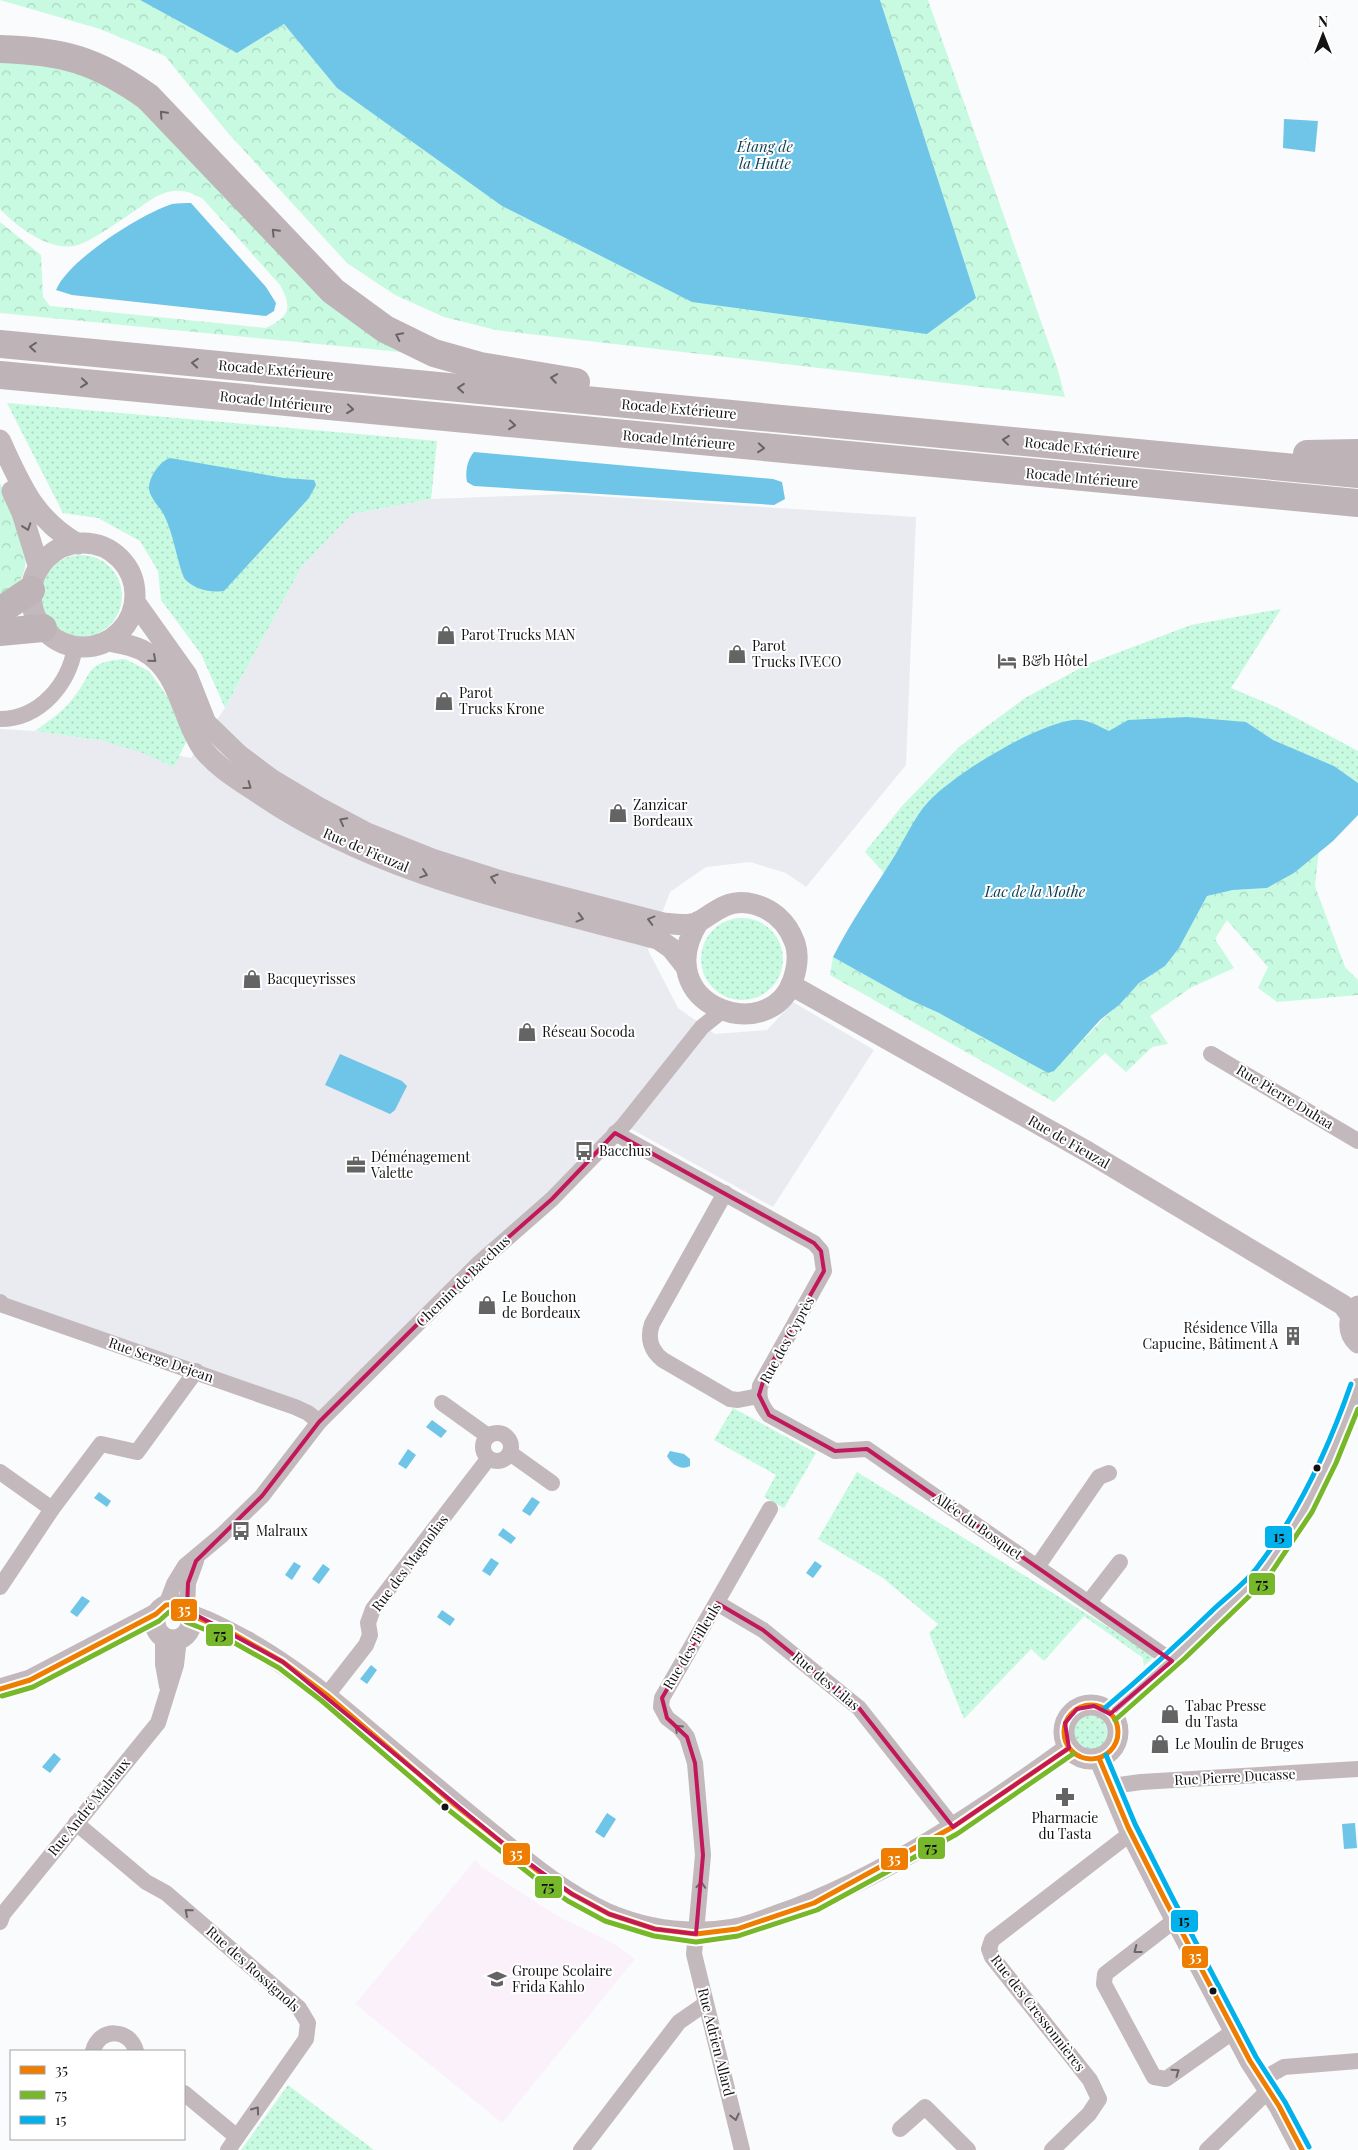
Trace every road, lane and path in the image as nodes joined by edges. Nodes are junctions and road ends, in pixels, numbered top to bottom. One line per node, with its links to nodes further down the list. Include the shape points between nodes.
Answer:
1 (0, 49): 6 (highway, one-way to 1, via 480,366 434,353 385,329 333,292 148,97 133,86 95,64 64,55)
2 (0, 344): 6 (highway, Rocade Extérieure, one-way to 2)
3 (0, 375): 4 (highway, Rocade Intérieure)
4 (35, 378): 5 (highway); 12 (highway, Rocade Intérieure, one-way to 12)
5 (0, 392)
6 (862, 426): 8 (highway, Rocade Extérieure, one-way to 6)
7 (0, 440): 13 (street, via 23,489 48,524)
8 (1125, 452): 9 (highway); 11 (highway, Rocade Extérieure)
9 (1358, 453)
10 (0, 466): 14 (street, one-way to 14, via 22,513)
11 (1358, 474)
12 (1358, 503)
13 (78, 544): 14 (street, via 55,551); 15 (street, via 103,547 124,563 135,588)
14 (35, 579): 16 (highway); 17 (street, via 34,610)
15 (135, 602): 19 (street, via 126,624); 22 (street, Rue de Fieuzal, one-way to 15, via 677,925 663,923 501,881 432,859 367,833 318,807 239,755 206,722 187,675)
16 (0, 611)
17 (43, 628): 18 (highway); 20 (street, via 63,643)
18 (0, 632)
19 (109, 641): 20 (street); 23 (street, Rue de Fieuzal, one-way to 23, via 141,649 154,660 174,682 203,749 257,793 306,823 360,850 424,874 658,939 671,948)
20 (75, 647): 21 (street, via 68,672 51,697 40,707 20,716)
21 (0, 719)
22 (700, 921): 23 (street, Rue de Fieuzal, via 690,935); 24 (street, Rue de Fieuzal, via 728,904 746,903 780,917 791,932 797,949 797,968)
23 (686, 968): 25 (street, Rue de Fieuzal, via 698,994)
24 (791, 985): 25 (street, Rue de Fieuzal, via 768,1008 753,1013); 31 (street, Rue de Fieuzal, via 1088,1152)
25 (722, 1011): 27 (street, Chemin de Bacchus, via 702,1028)
26 (1211, 1054): 28 (street, Rue Pierre Duhaa)
27 (615, 1134): 29 (street, Rue des Cyprès); 37 (street, Chemin de Bacchus, via 552,1199 479,1263)
28 (1358, 1141)
29 (726, 1194): 35 (street, Rue des Cyprès, via 814,1243 824,1261 820,1280 765,1375); 35 (street, Rue des Cyprès, via 652,1324 650,1341 663,1360 730,1399)
30 (0, 1302): 33 (street, Rue Serge Dejean, via 3,1306)
31 (1352, 1308): 32 (street, via 1350,1328)
32 (1358, 1343)
33 (196, 1371): 37 (street, Rue Serge Dejean, via 298,1408); 45 (street, via 137,1452 101,1444)
34 (1358, 1386): 52 (street, via 1345,1424 1311,1499 1288,1536 1260,1575)
35 (759, 1396): 47 (street, Allée du Bosquet, via 769,1415 835,1451 867,1449)
36 (442, 1402): 38 (street)
37 (319, 1422): 51 (street, Chemin de Bacchus, via 262,1496 185,1566 174,1584)
38 (488, 1436): 39 (street, via 504,1434 511,1445); 40 (street, via 482,1447)
39 (510, 1453): 40 (street, via 500,1461); 43 (street)
40 (488, 1458): 54 (street, Rue des Magnolias, via 373,1609 366,1645)
41 (0, 1472): 45 (street)
42 (1109, 1473): 47 (street, via 1099,1477)
43 (552, 1483)
44 (770, 1508): 50 (street, Rue des Tilleuls)
45 (52, 1509): 48 (street)
46 (1120, 1562): 49 (street)
47 (1037, 1567): 49 (street, Allée du Bosquet)
48 (0, 1587)
49 (1089, 1602): 52 (street, Allée du Bosquet)
50 (717, 1603): 61 (street, Rue des Lilas, via 763,1630 859,1708); 65 (street, Rue des Tilleuls, one-way to 50, via 703,1855 695,1763 687,1737 667,1718 661,1707 662,1698)
51 (173, 1623): 53 (street, via 102,1642 30,1680); 54 (street, via 214,1624 283,1662); 60 (street, Rue André Malraux, via 163,1664 167,1688 158,1723)
52 (1172, 1661): 55 (street)
53 (0, 1688)
54 (327, 1695): 65 (street, via 456,1805 539,1872 572,1894 609,1914 655,1929)
55 (1110, 1714): 56 (street, via 1094,1706 1077,1709 1065,1723); 57 (street, via 1118,1735 1112,1750)
56 (1068, 1748): 57 (street, via 1082,1758); 61 (street)
57 (1099, 1758): 59 (street)
58 (1358, 1769): 59 (street, Rue Pierre Ducasse)
59 (1112, 1786): 62 (street)
60 (76, 1823): 64 (street, Rue André Malraux); 74 (street, Rue des Rossignols, one-way to 60, via 306,2039 308,2023 299,2008 172,1898 146,1882)
61 (953, 1827): 65 (street, via 814,1902 737,1929)
62 (1131, 1833): 63 (street); 78 (street, Rue des Cressonnières, via 992,1940 990,1948 992,1957 1090,2080 1099,2099 1089,2114)
63 (1175, 1920): 67 (street); 67 (street, one-way to 67, via 1105,1974 1104,1984 1154,2077 1166,2079)
64 (0, 1922)
65 (696, 1934): 66 (street, Rue Adrien Allard, via 694,1954)
66 (705, 2004): 75 (street, via 679,2022); 76 (street, Rue Adrien Allard, one-way to 76)
67 (1234, 2031): 71 (street)
68 (93, 2050): 69 (street, via 96,2042 112,2033 130,2039)
69 (136, 2050)
70 (1358, 2061): 71 (street, via 1284,2067)
71 (1265, 2085): 79 (street); 80 (street)
72 (185, 2094): 74 (street)
73 (900, 2129): 77 (street, via 925,2107)
74 (232, 2143)
75 (581, 2150)
76 (742, 2150)
77 (968, 2150)
78 (1052, 2150)
79 (1207, 2150)
80 (1302, 2150)

